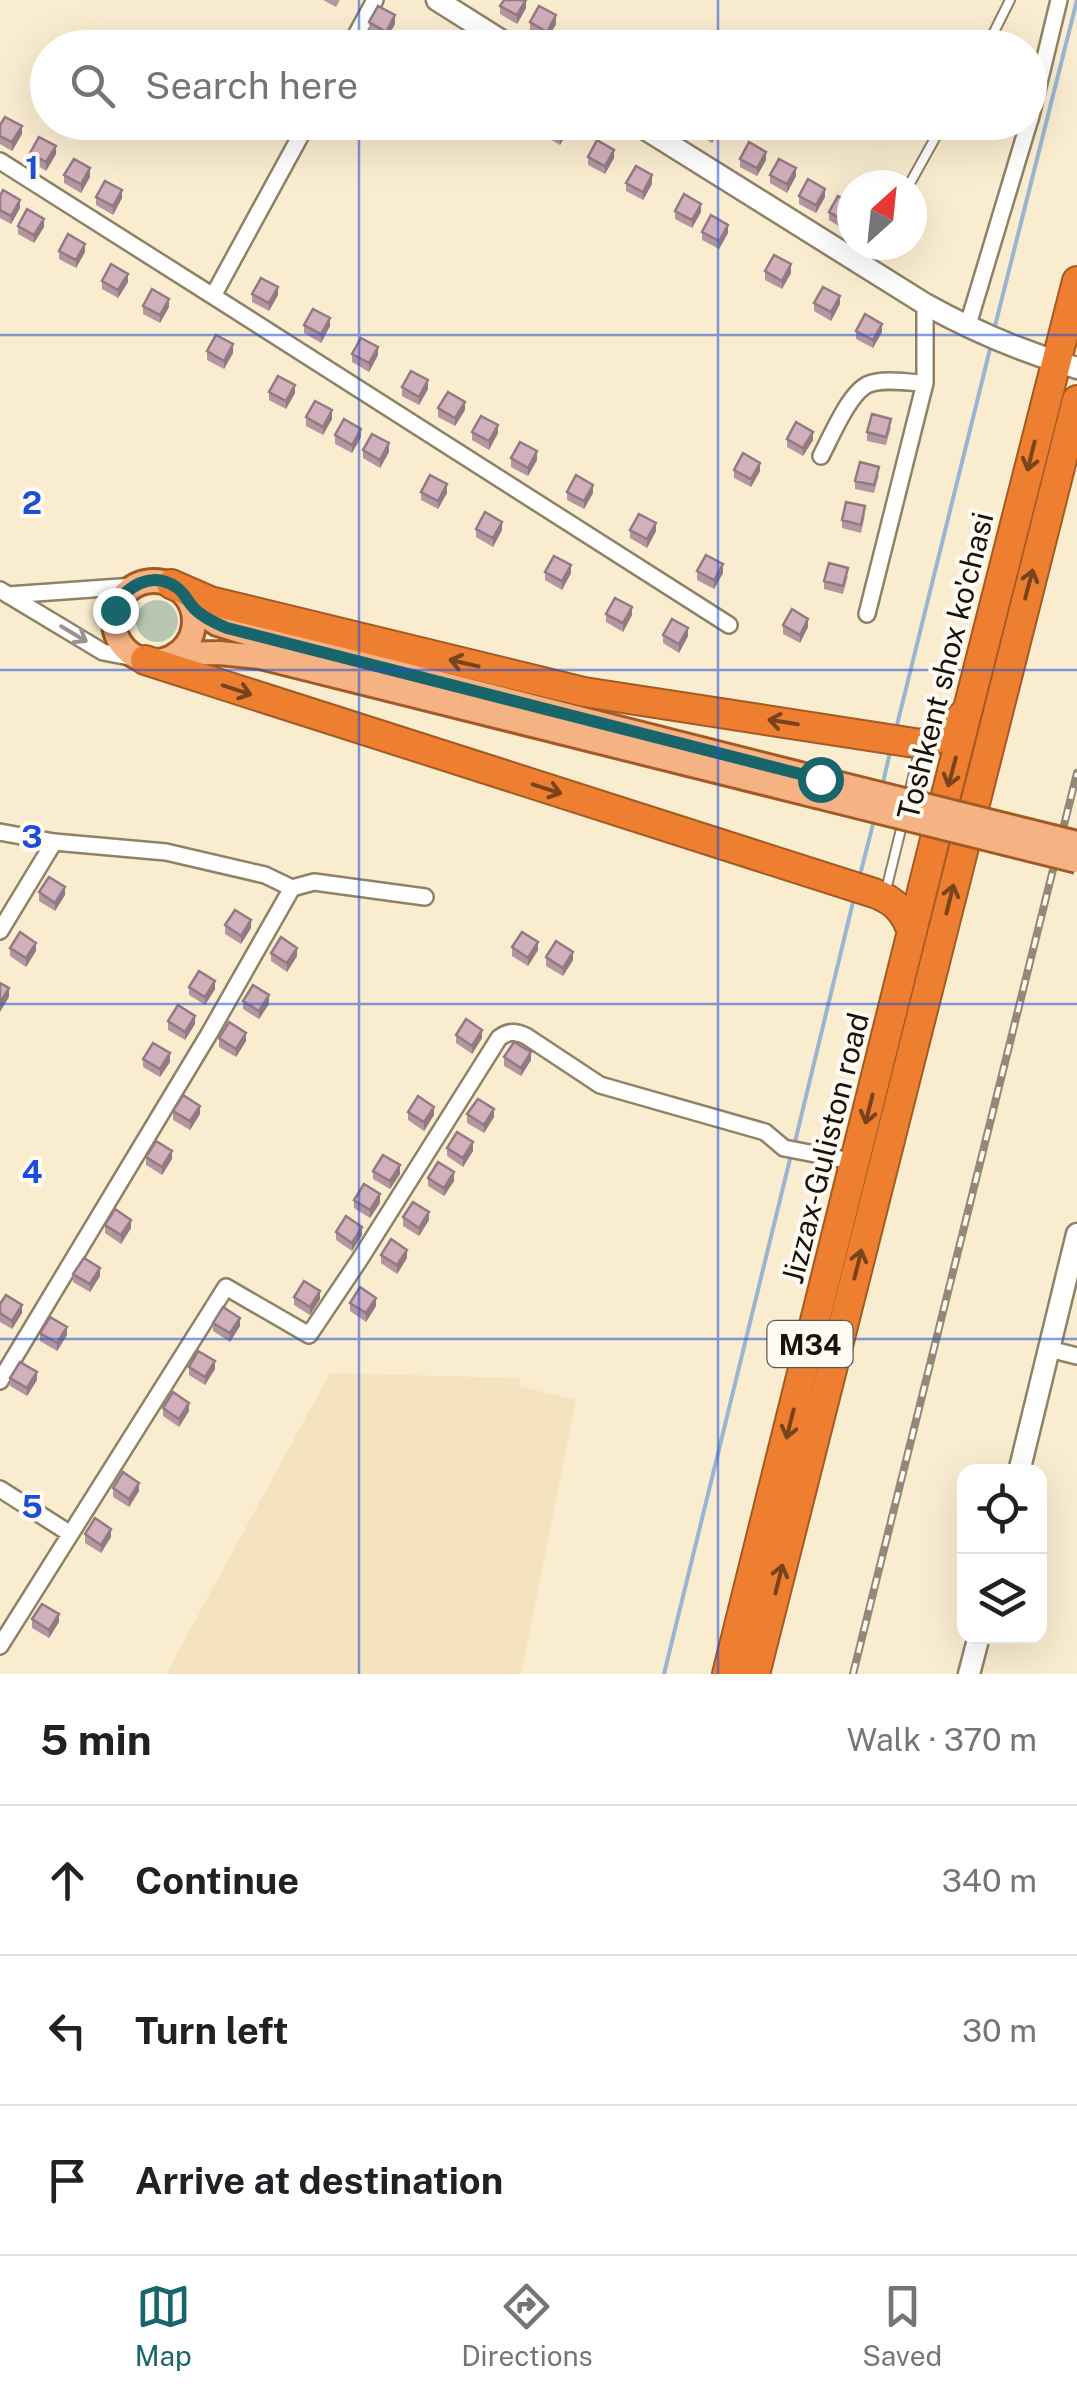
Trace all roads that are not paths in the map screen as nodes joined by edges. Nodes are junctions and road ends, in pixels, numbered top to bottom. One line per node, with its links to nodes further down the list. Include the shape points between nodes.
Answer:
1 (375, 0): 5 (street)
2 (437, 0): 6 (street)
3 (1010, 0): 7 (lane)
4 (1060, 0): 8 (street)
5 (359, 30)
6 (484, 30)
7 (995, 30)
8 (1047, 51)
9 (298, 140): 18 (street)
10 (663, 140): 16 (street)
11 (934, 140): 14 (lane)
12 (1024, 140): 20 (street)
13 (0, 161): 18 (street)
14 (917, 170)
15 (866, 260): 16 (lane)
16 (863, 265): 19 (street)
17 (1077, 281): 21 (highway, M34)
18 (214, 296): 30 (street)
19 (925, 304): 20 (street); 22 (street)
20 (974, 331): 21 (street)
21 (1066, 365): 33 (highway, Toshkent shox ko'chasi / M34, one-way to 33)
22 (925, 383): 24 (street, via 878,382 859,390); 29 (street)
23 (1077, 400): 45 (highway, Toshkent shox ko'chasi / M34, one-way to 23)
24 (821, 456)
25 (170, 584): 26 (main road); 28 (main road); 34 (highway, one-way to 25, via 584,692 210,601)
26 (134, 586): 27 (street); 32 (main road, via 118,602 114,626 124,648)
27 (4, 593): 32 (street, one-way to 32, via 103,652)
28 (191, 606): 31 (main road, via 194,628); 35 (main road, via 227,628)
29 (867, 614)
30 (729, 625)
31 (176, 654): 32 (main road); 35 (main road, via 260,657)
32 (145, 660): 41 (highway, one-way to 41)
33 (968, 710): 34 (highway, via 943,736); 44 (highway, Toshkent shox ko'chasi / M34, one-way to 44)
34 (916, 743): 41 (lane)
35 (818, 787): 38 (main road, bridge); 39 (main road, bridge)
36 (0, 832): 37 (street)
37 (54, 842): 40 (street, via 166,852); 43 (street)
38 (1077, 844)
39 (1077, 862)
40 (292, 888): 42 (street, via 314,882); 50 (street)
41 (879, 895): 44 (highway, via 903,912)
42 (425, 897)
43 (0, 932)
44 (912, 933): 45 (highway, Toshkent shox ko'chasi / M34)
45 (909, 1004): 46 (highway, Jizzax-Guliston road / M34, one-way to 46); 57 (highway, Jizzax-Guliston road / M34, one-way to 45)
46 (856, 1162): 53 (street, via 791,1150 765,1132 600,1085 526,1036 505,1034 310,1335 226,1286); 56 (highway, Jizzax-Guliston road / M34, one-way to 56)
47 (1077, 1234): 48 (street)
48 (1049, 1349): 49 (street); 51 (street)
49 (1077, 1356)
50 (0, 1381)
51 (1022, 1464)
52 (0, 1489): 53 (street)
53 (69, 1534): 55 (street)
54 (977, 1644): 58 (street)
55 (0, 1646)
56 (728, 1674)
57 (755, 1674)
58 (969, 1674)

